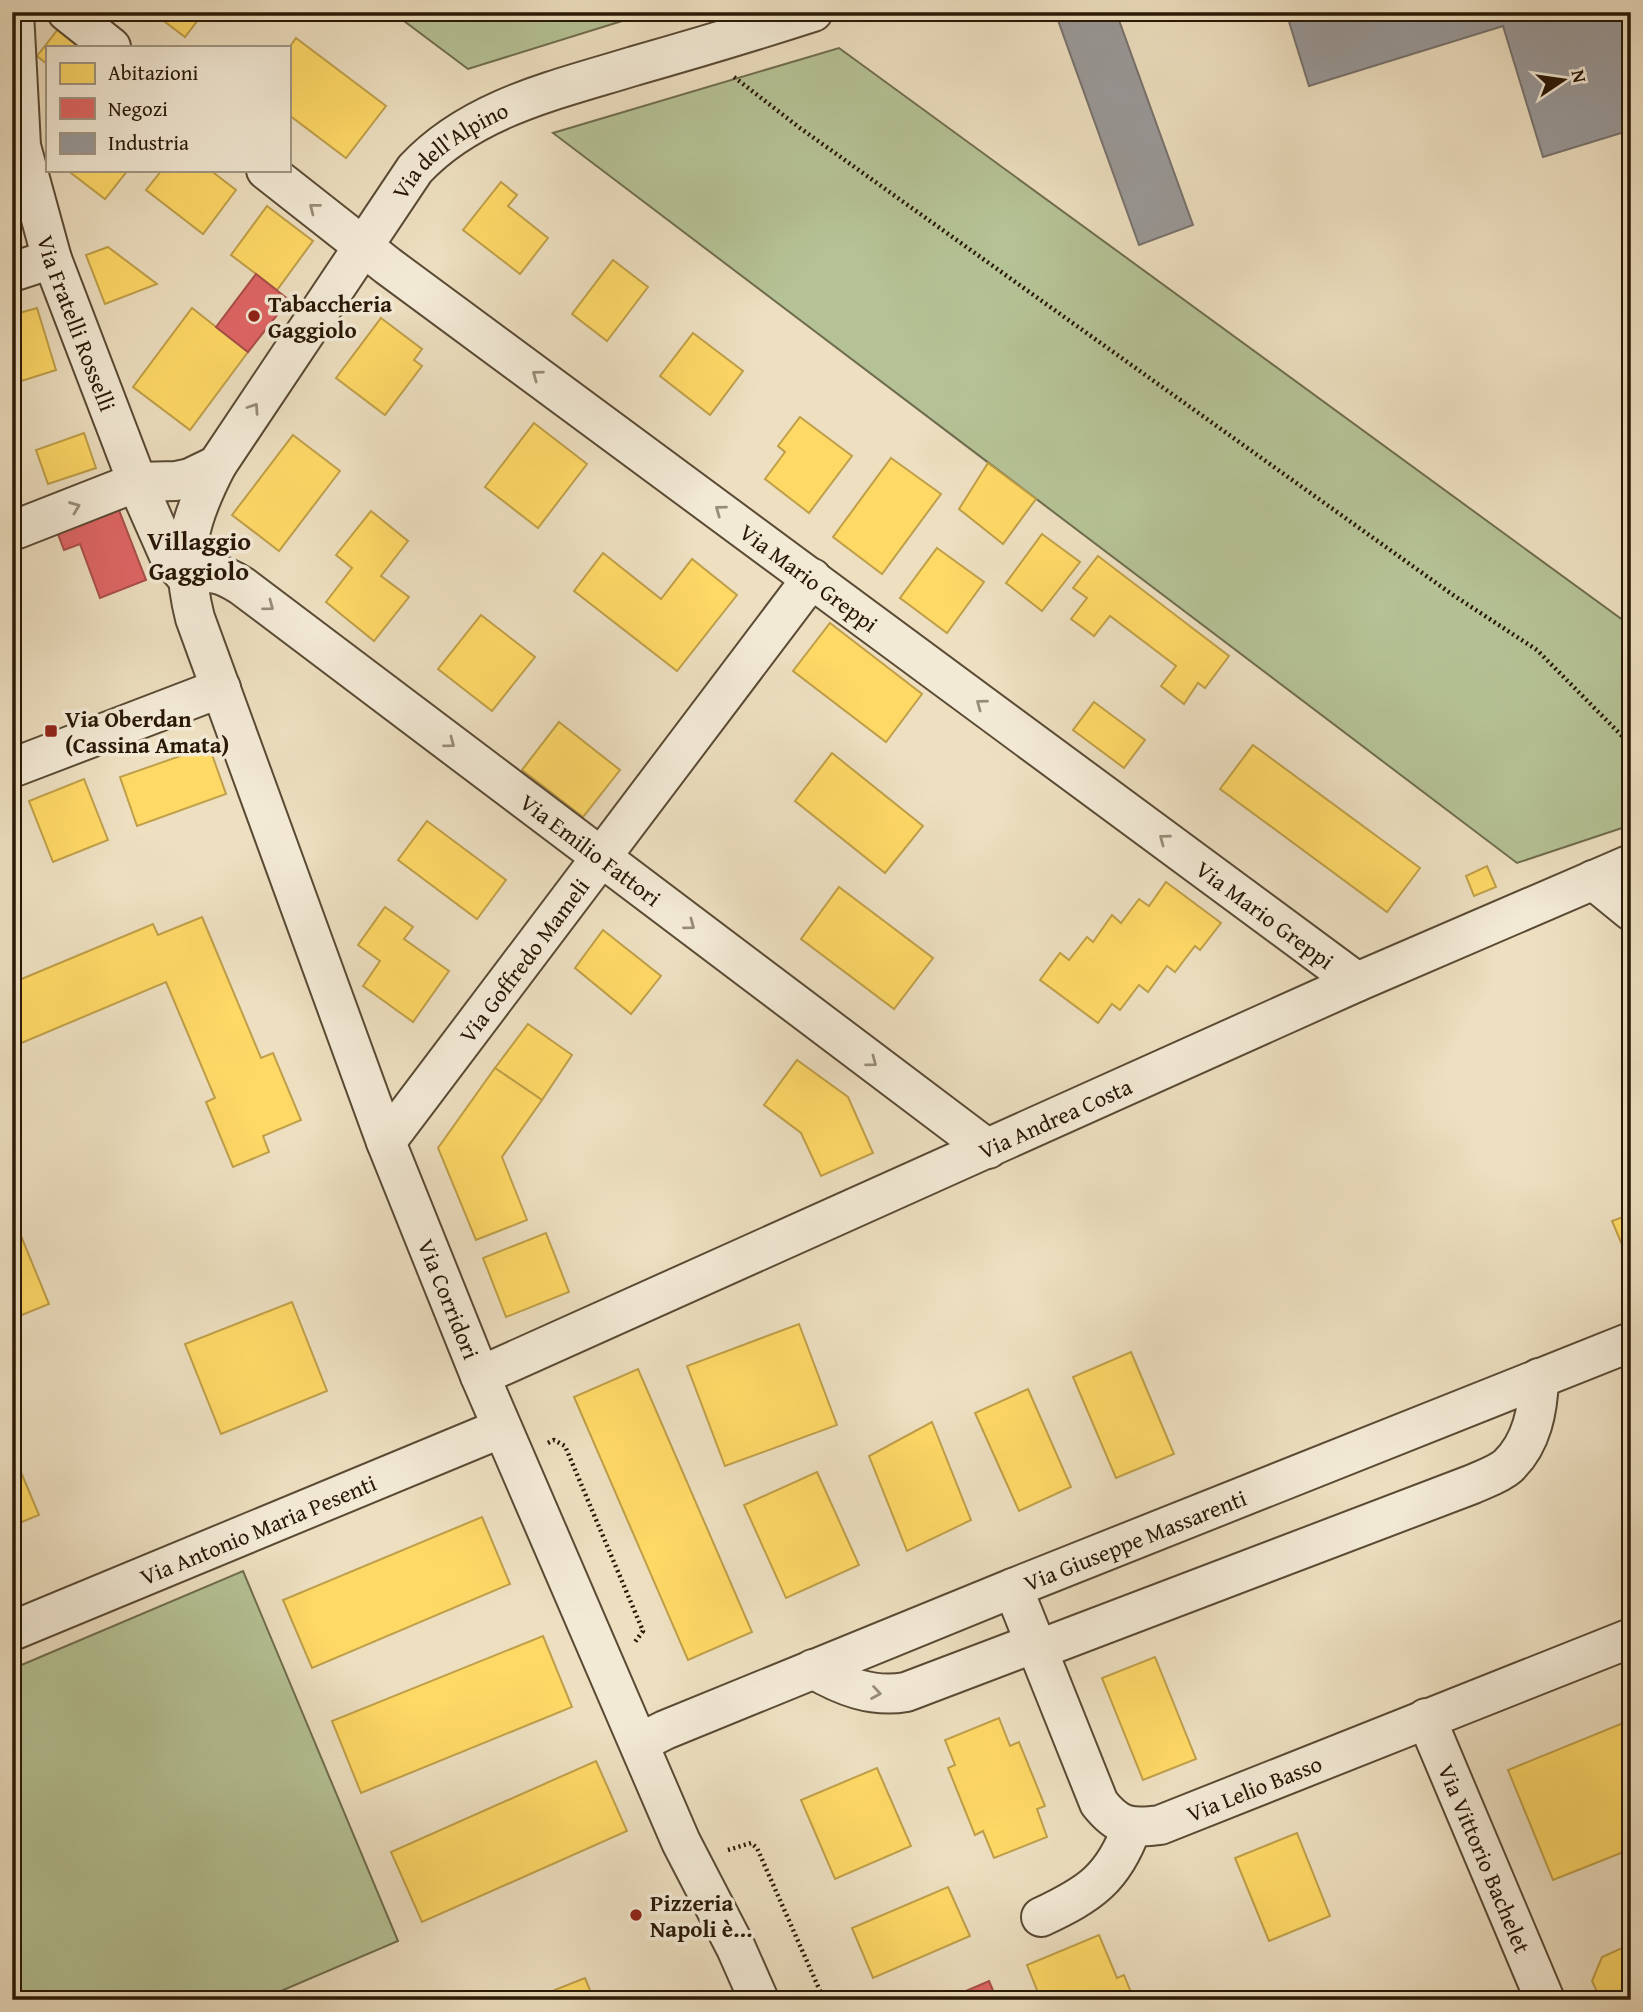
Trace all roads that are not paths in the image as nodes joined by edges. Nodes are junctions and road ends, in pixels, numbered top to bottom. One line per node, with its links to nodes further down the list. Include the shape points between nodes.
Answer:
1 (37, 12): 4 (street)
2 (67, 12): 5 (street)
3 (813, 12): 7 (street, Via dell'Alpino, via 545,93 480,119 433,149)
4 (14, 27): 8 (street, Via Fratelli Rosselli, via 21,146)
5 (110, 46)
6 (269, 172): 7 (street, Via Mario Greppi, one-way to 6)
7 (362, 246): 10 (street, Via dell'Alpino, one-way to 7); 13 (street, Via Mario Greppi, one-way to 7)
8 (52, 259): 9 (street); 11 (street, Via Fratelli Rosselli)
9 (12, 272)
10 (216, 464): 11 (street, via 190,478); 14 (street, Via dell'Alpino, via 190,526)
11 (137, 482): 12 (street, one-way to 11); 14 (street, Via Fratelli Rosselli, via 170,558)
12 (12, 531)
13 (812, 578): 17 (street, Via Goffredo Mameli); 21 (street, Via Mario Greppi, one-way to 13)
14 (188, 579): 15 (street, Via Corridori, via 195,618); 17 (street, Via Emilio Fattori, one-way to 17, via 206,572 226,575)
15 (222, 688): 16 (street); 22 (street, Via Corridori)
16 (12, 768)
17 (601, 858): 22 (street, Via Goffredo Mameli); 23 (street, Via Emilio Fattori, one-way to 23)
18 (1631, 864): 19 (street, Via Andrea Costa)
19 (1593, 880): 20 (street); 21 (street, Via Andrea Costa)
20 (1631, 911)
21 (1357, 982): 23 (street, Via Andrea Costa)
22 (386, 1142): 25 (street, Via Corridori)
23 (988, 1149): 25 (street, Via Andrea Costa)
24 (1628, 1351): 26 (street, Via Giuseppe Massarenti)
25 (480, 1376): 27 (street, Via Corridori)
26 (1539, 1378): 28 (street, Via Giuseppe Massarenti); 31 (street, via 1538,1406 1526,1441 1507,1467 1473,1484)
27 (502, 1428): 29 (street, Via Antonio Maria Pesenti); 34 (street, Via Corridori)
28 (1013, 1588): 31 (street); 32 (street, Via Giuseppe Massarenti)
29 (12, 1631)
30 (1631, 1638): 33 (street, Via Lelio Basso)
31 (1036, 1646): 32 (street, one-way to 31, via 839,1684 891,1695); 35 (street, via 1099,1803 1121,1824)
32 (813, 1669): 34 (street, Via Giuseppe Massarenti)
33 (1426, 1718): 35 (street, Via Lelio Basso, via 1160,1825); 38 (street, Via Vittorio Bachelet)
34 (639, 1743): 37 (street, Via Corridori, via 681,1842)
35 (1132, 1827): 36 (street, via 1122,1853 1105,1877 1088,1893)
36 (1041, 1917)
37 (759, 2000)
38 (1545, 2000)

